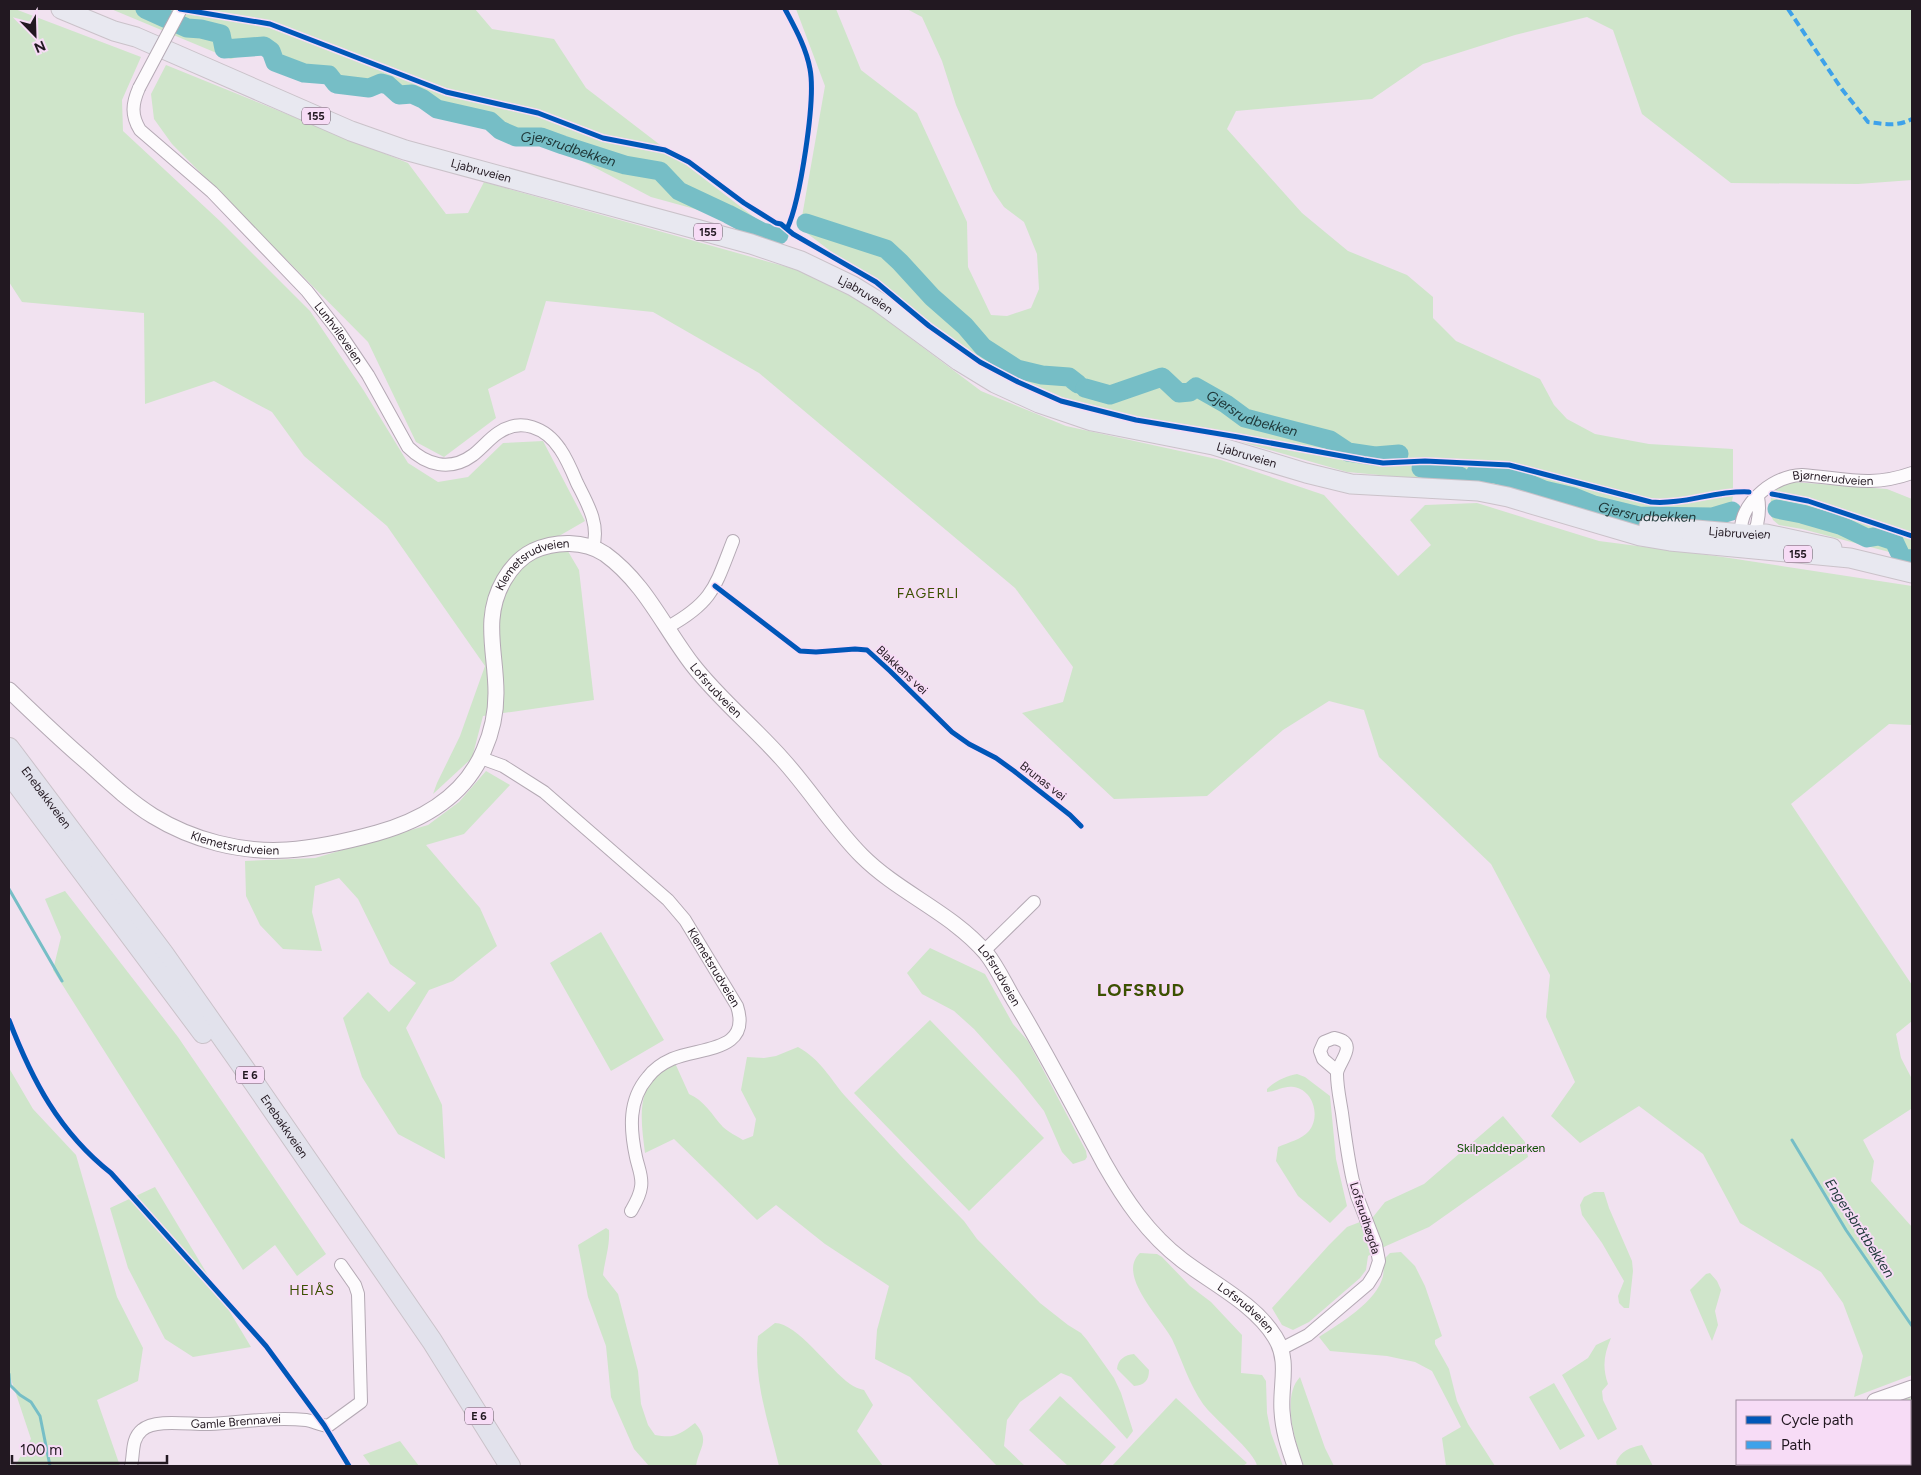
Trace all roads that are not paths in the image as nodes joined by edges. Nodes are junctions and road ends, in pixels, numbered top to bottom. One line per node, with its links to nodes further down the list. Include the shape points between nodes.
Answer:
1 (61, 9): 4 (main road, Ljabruveien / 155)
2 (93, 9): 4 (main road, Ljabruveien / 155, via 117,21)
3 (181, 9): 8 (street, Lunhvileveien, bridge, via 134,100 134,120 140,130 212,192 307,291 368,375 413,452 434,464 455,463 472,456 509,427 526,425 538,428 562,450 587,503 595,527)
4 (136, 37): 6 (main road, Ljabruveien / 155, via 343,127 405,150 736,240 801,261 867,294 995,383 1072,414 1112,426 1213,445 1343,482 1377,487 1478,491 1658,540)
5 (1912, 473): 6 (street, Bjørnerudveien, via 1889,480 1860,482 1793,476 1769,485 1758,497 1760,504)
6 (1747, 539): 9 (main road, Ljabruveien / 155)
7 (733, 541): 10 (street, via 721,575 708,596 690,614)
8 (593, 547): 10 (street, Lofsrudveien, via 634,580); 13 (street, Klemetsrudveien, via 570,544 538,549 518,562 502,583 490,626 495,707)
9 (1912, 573)
10 (668, 626): 16 (street, Lofsrudveien, via 694,667 780,756 861,855 960,929)
11 (9, 690): 13 (street, Klemetsrudveien, via 101,775 142,808 178,829 230,846 278,850 311,848 406,824 452,796)
12 (9, 748): 20 (highway, Enebakkveien / E 6, via 157,946 371,1250)
13 (481, 758): 18 (street, Klemetsrudveien, via 504,766 544,792 668,900 685,920 737,1006 740,1027 731,1040 664,1063 648,1076 640,1089 634,1103 632,1131 641,1186)
14 (9, 773): 20 (highway, Enebakkveien / E 6, via 201,1030)
15 (1034, 902): 16 (street)
16 (984, 951): 21 (street, Lofsrudveien, via 1035,1034 1132,1209 1168,1248 1258,1316)
17 (1337, 1071): 21 (street, Lofsrudhøgda, via 1353,1181 1376,1245 1378,1267 1368,1284 1352,1298 1308,1335)
18 (631, 1211)
19 (341, 1265): 25 (street, Gamle Brennavei, via 358,1294 362,1402 328,1426 305,1420 273,1419 148,1426 134,1442)
20 (426, 1345): 22 (highway, Enebakkveien / E 6)
21 (1281, 1349): 28 (street, Lofsrudveien, via 1285,1364 1283,1425)
22 (442, 1369): 26 (highway, Enebakkveien / E 6); 27 (highway, Enebakkveien / E 6)
23 (1912, 1388): 24 (street)
24 (1878, 1400)
25 (131, 1466)
26 (494, 1466)
27 (510, 1466)
28 (1296, 1466)

